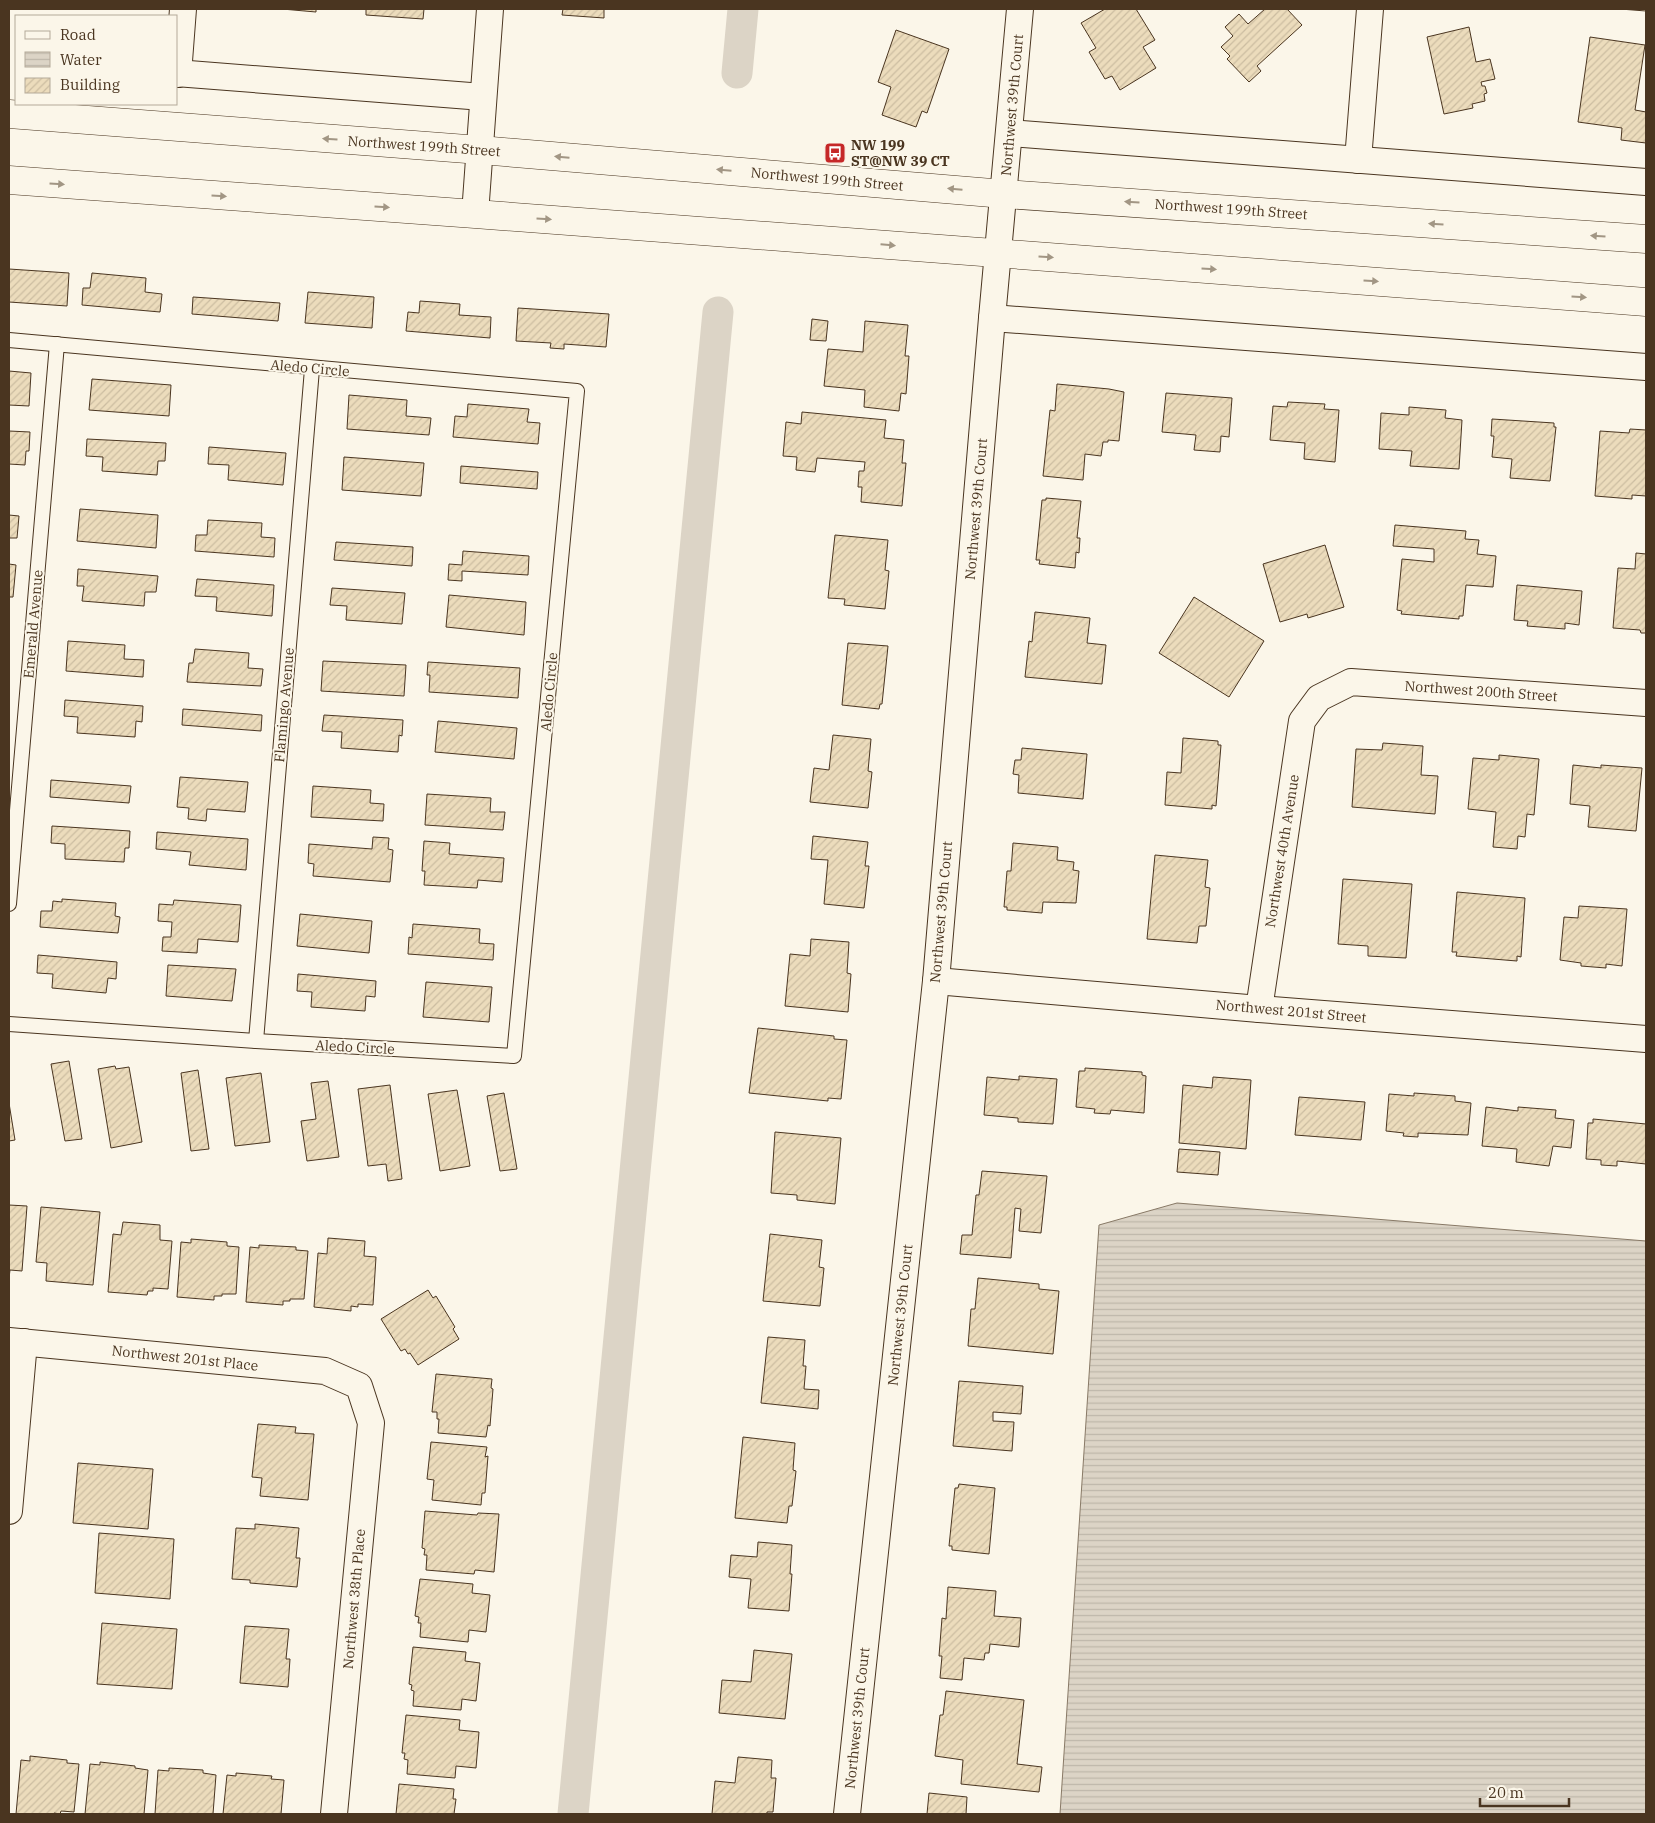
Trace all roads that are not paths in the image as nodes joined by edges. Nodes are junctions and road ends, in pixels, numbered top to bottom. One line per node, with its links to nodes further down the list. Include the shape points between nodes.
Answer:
1 (183, 9): 5 (street)
2 (490, 9): 7 (street)
3 (1020, 9): 9 (street, Northwest 39th Court)
4 (1370, 9): 11 (street)
5 (178, 63)
6 (178, 74): 7 (street)
7 (483, 97): 10 (street)
8 (9, 114): 10 (main road, Northwest 199th Street, one-way to 8)
9 (1010, 133): 11 (street); 14 (street, Northwest 39th Court)
10 (480, 150): 14 (main road, Northwest 199th Street, one-way to 10); 15 (street)
11 (1358, 160): 13 (street)
12 (9, 180): 15 (main road, one-way to 15)
13 (1646, 182)
14 (1004, 194): 16 (main road, Northwest 199th Street, one-way to 14); 17 (street, Northwest 39th Court)
15 (475, 214): 17 (main road, one-way to 17)
16 (1646, 239)
17 (998, 254): 18 (main road, one-way to 18); 19 (street, Northwest 39th Court)
18 (1646, 302)
19 (992, 318): 22 (street); 27 (street, Northwest 39th Court)
20 (9, 340): 21 (lane, Aledo Circle)
21 (57, 344): 23 (lane, Aledo Circle); 26 (lane, Emerald Avenue)
22 (1646, 367)
23 (312, 369): 31 (lane, Flamingo Avenue); 31 (lane, Aledo Circle, via 577,391 514,1056)
24 (1319, 698): 25 (street, Northwest 200th Street, via 1351,682); 28 (street, Northwest 40th Avenue, via 1302,721)
25 (1646, 703)
26 (9, 904)
27 (936, 981): 28 (street, Northwest 201st Street); 36 (street, Northwest 39th Court)
28 (1258, 1009): 30 (street, Northwest 201st Street)
29 (9, 1024): 31 (lane, Aledo Circle)
30 (1646, 1039)
31 (256, 1041)
32 (16, 1341): 33 (street, Northwest 201st Place, via 325,1371); 34 (street)
33 (359, 1386): 35 (street, Northwest 38th Place, via 371,1423)
34 (9, 1511)
35 (334, 1814)
36 (847, 1814)

